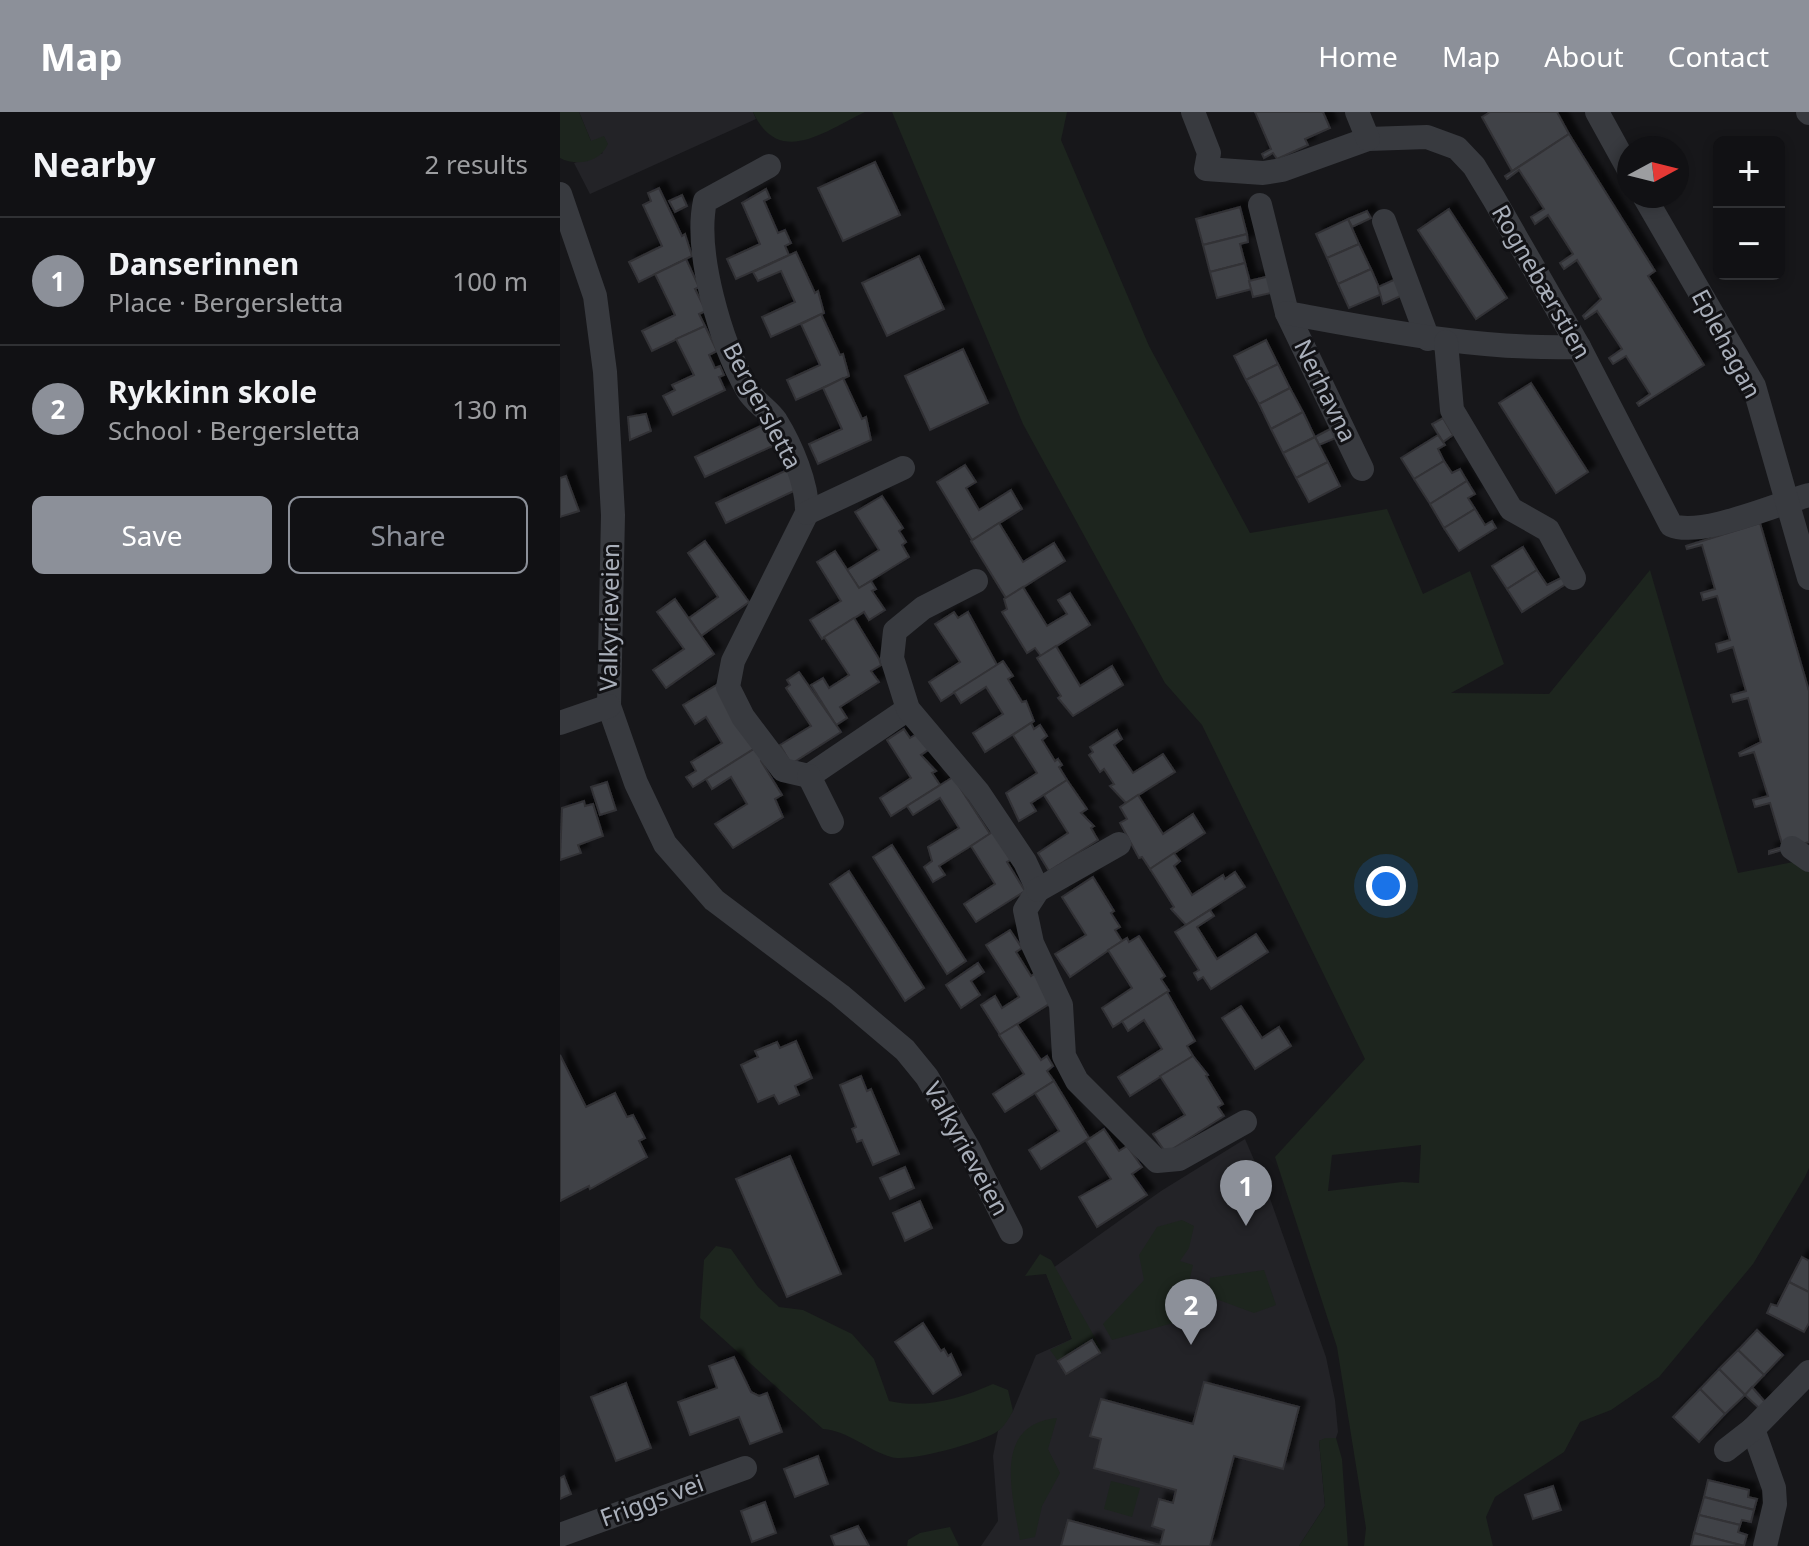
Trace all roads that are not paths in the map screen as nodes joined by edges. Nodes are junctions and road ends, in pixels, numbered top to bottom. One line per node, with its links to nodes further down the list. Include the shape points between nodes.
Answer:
1 (1193, 112): 4 (street, Rognebærstien, via 1209,153 1206,169 1282,170)
2 (1357, 112): 4 (street)
3 (1597, 112): 5 (street)
4 (1368, 139): 13 (street, Rognebærstien, via 1427,137 1457,148 1474,166)
5 (1617, 148)
6 (769, 166): 18 (street, Bergersletta, via 705,201 700,221 727,344 748,392 775,419 791,452)
7 (560, 194): 22 (street, Valkyrieveien, via 595,296 610,415)
8 (1260, 205): 11 (street, Nerhavna)
9 (1651, 208): 17 (street, Eplehagan, via 1754,386)
10 (1384, 221): 12 (street)
11 (1287, 313): 12 (street, Nerhavna); 15 (street, Nerhavna)
12 (1437, 341): 13 (street, Nerhavna, via 1515,349); 19 (street, via 1452,410 1511,509 1548,530)
13 (1579, 347): 17 (street, Rognebærstien, via 1671,525 1703,526)
14 (903, 468): 18 (street)
15 (1362, 469)
16 (1809, 495): 17 (street, Rognebærstien)
17 (1785, 501): 20 (street, Eplehagan)
18 (807, 513): 25 (street, via 733,661 728,687 743,717 783,770)
19 (1574, 578)
20 (1809, 578)
21 (976, 581): 23 (street, via 923,608 895,631 892,658)
22 (609, 706): 24 (street); 30 (street, Valkyrieveien, via 665,844 714,900 905,1050 962,1137)
23 (908, 709): 25 (street); 28 (street, via 978,792)
24 (560, 723)
25 (809, 776): 26 (street)
26 (832, 822)
27 (1119, 844): 28 (street)
28 (1038, 890): 29 (street, via 1025,910 1032,943 1061,1005 1064,1056 1077,1081 1157,1161 1179,1159)
29 (1245, 1122)
30 (1011, 1232)
31 (1809, 1372): 32 (street)
32 (1753, 1429): 33 (street); 36 (street, via 1774,1488)
33 (1726, 1450)
34 (745, 1468): 35 (street, Friggs vei)
35 (560, 1535)
36 (1765, 1546)

